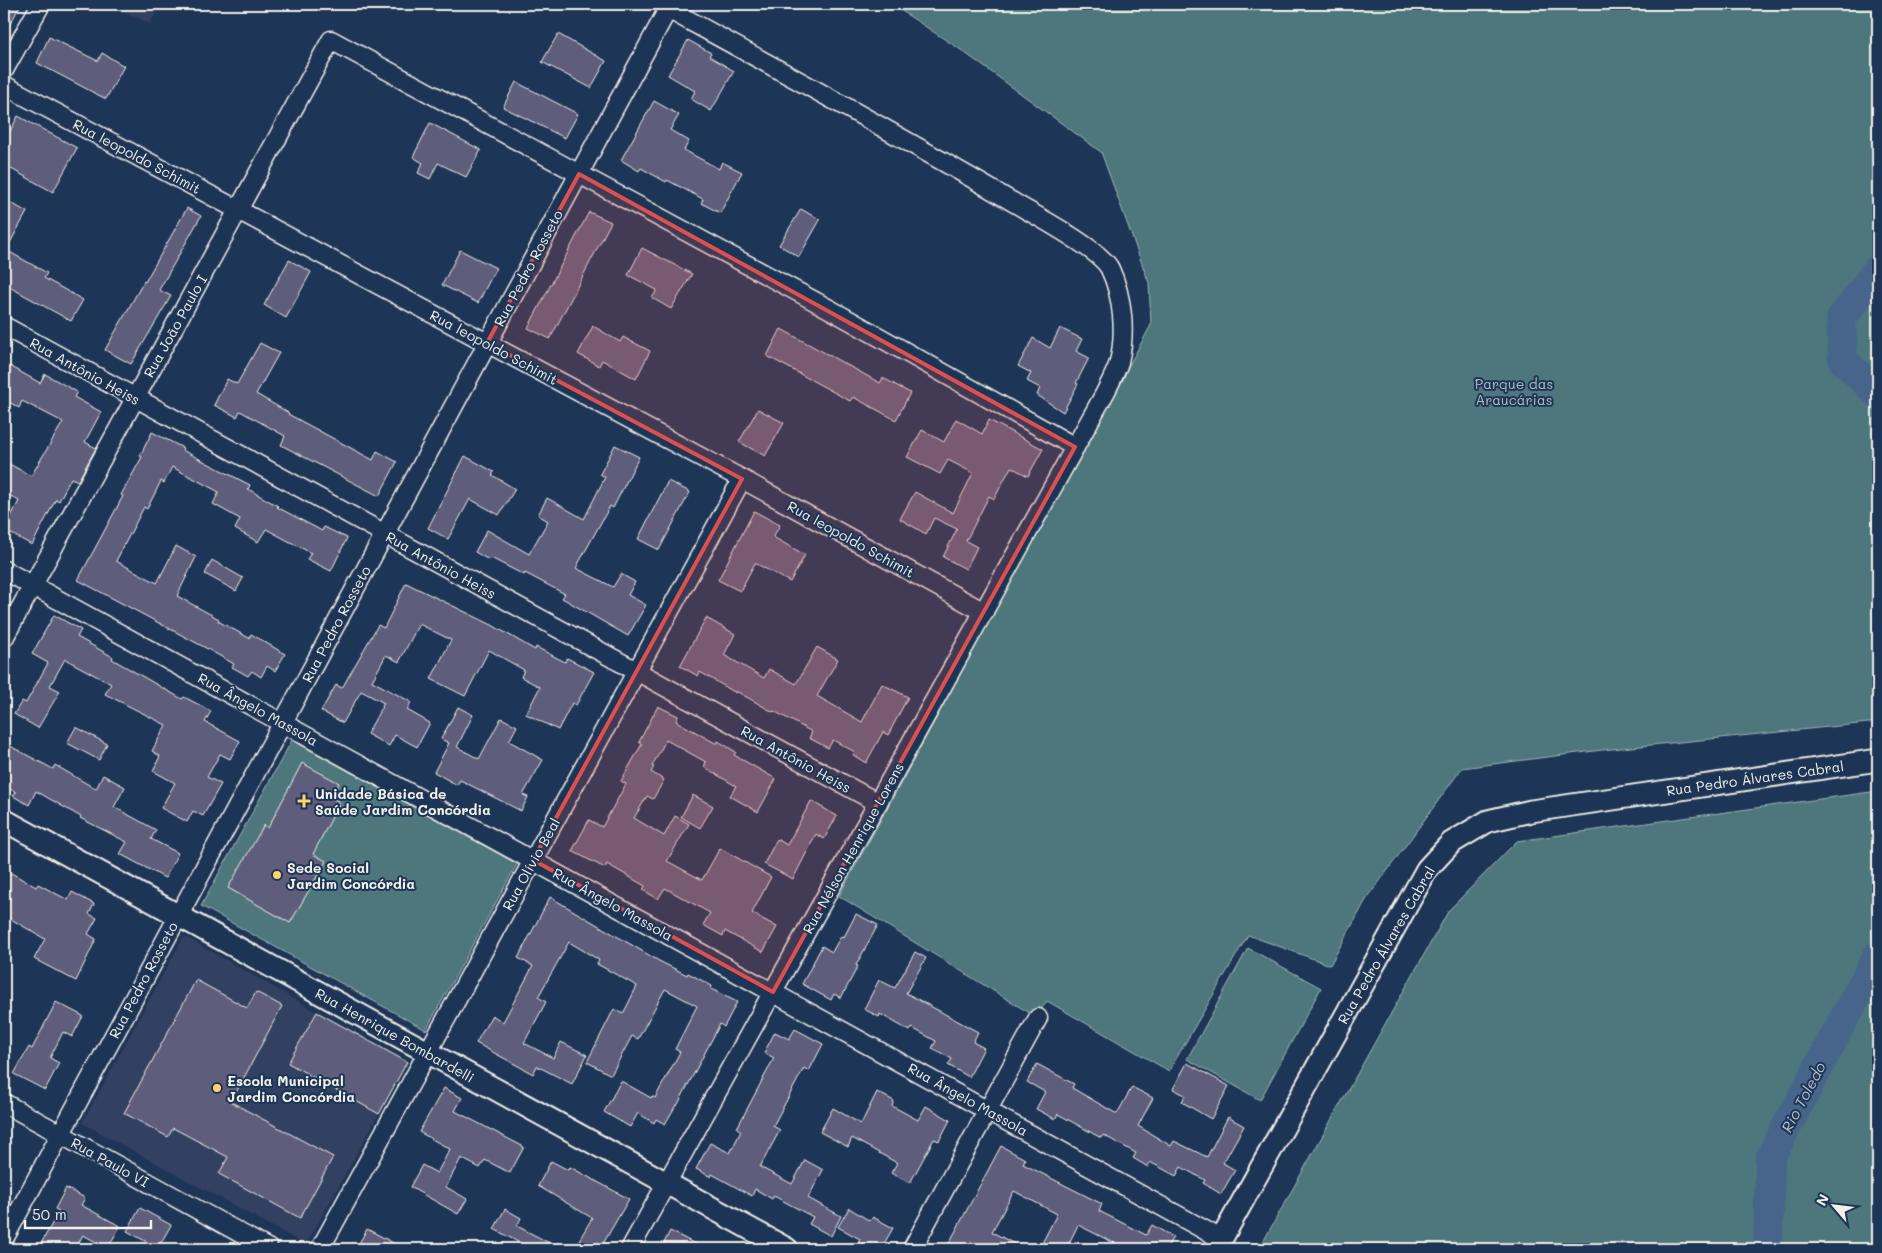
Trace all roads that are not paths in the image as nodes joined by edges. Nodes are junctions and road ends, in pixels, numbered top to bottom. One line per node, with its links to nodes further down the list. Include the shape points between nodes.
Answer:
1 (41, 4): 3 (street)
2 (668, 9): 5 (street, Rua Pedro Rosseto); 10 (street, Rua Nélson Henrique Lorens, via 923,149 1085,245 1110,268 1123,320 1120,357 1105,393)
3 (4, 70)
4 (4, 85): 6 (street, Rua leopoldo Schimit)
5 (579, 174): 6 (street, Rua João Paulo I, via 331,40); 8 (street, Rua Pedro Rosseto); 10 (street)
6 (238, 210): 8 (street, Rua leopoldo Schimit); 9 (street, Rua João Paulo I)
7 (4, 326): 9 (street, Rua Antônio Heiss)
8 (488, 343): 11 (street, Rua leopoldo Schimit); 12 (street, Rua Pedro Rosseto)
9 (135, 398): 12 (street, Rua Antônio Heiss); 14 (street, Rua João Paulo I)
10 (1075, 446): 15 (street, Rua Nélson Henrique Lorens)
11 (742, 479): 15 (street, Rua leopoldo Schimit); 17 (street, Rua Olívio Beal)
12 (384, 534): 17 (street, Rua Antônio Heiss); 18 (street, Rua Pedro Rosseto)
13 (4, 570): 14 (street, Rua Ângelo Massola)
14 (32, 586): 16 (street, Rua João Paulo I); 18 (street, Rua Ângelo Massola)
15 (984, 612): 20 (street, Rua Nélson Henrique Lorens)
16 (4, 638)
17 (636, 671): 20 (street, Rua Antônio Heiss); 22 (street, Rua Olívio Beal)
18 (282, 723): 22 (street, Rua Ângelo Massola); 23 (street, Rua Pedro Rosseto)
19 (1878, 760): 32 (street, Rua Pedro Álvares Cabral, via 1531,811 1488,821 1451,843 1427,869)
20 (878, 803): 24 (street, Rua Nélson Henrique Lorens)
21 (4, 820): 23 (street, Rua Henrique Bombardelli)
22 (533, 860): 24 (street, Rua Ângelo Massola); 26 (street, Rua Olívio Beal)
23 (178, 916): 26 (street, Rua Henrique Bombardelli); 29 (street, Rua Pedro Rosseto)
24 (773, 992): 28 (street, Rua Ângelo Massola); 30 (street, Rua Nélson Henrique Lorens)
25 (1038, 1018): 28 (street)
26 (428, 1052): 30 (street, Rua Henrique Bombardelli); 34 (street, Rua Olívio Beal)
27 (4, 1103): 29 (street, Rua Paulo VI)
28 (987, 1110): 32 (street, Rua Ângelo Massola); 37 (street)
29 (60, 1134): 31 (street, Rua Pedro Rosseto); 33 (street, Rua Paulo VI)
30 (667, 1183): 35 (street, Rua Nélson Henrique Lorens); 36 (street, Rua Henrique Bombardelli)
31 (4, 1239)
32 (1218, 1244)
33 (269, 1249)
34 (320, 1249)
35 (630, 1249)
36 (787, 1249)
37 (912, 1249)

